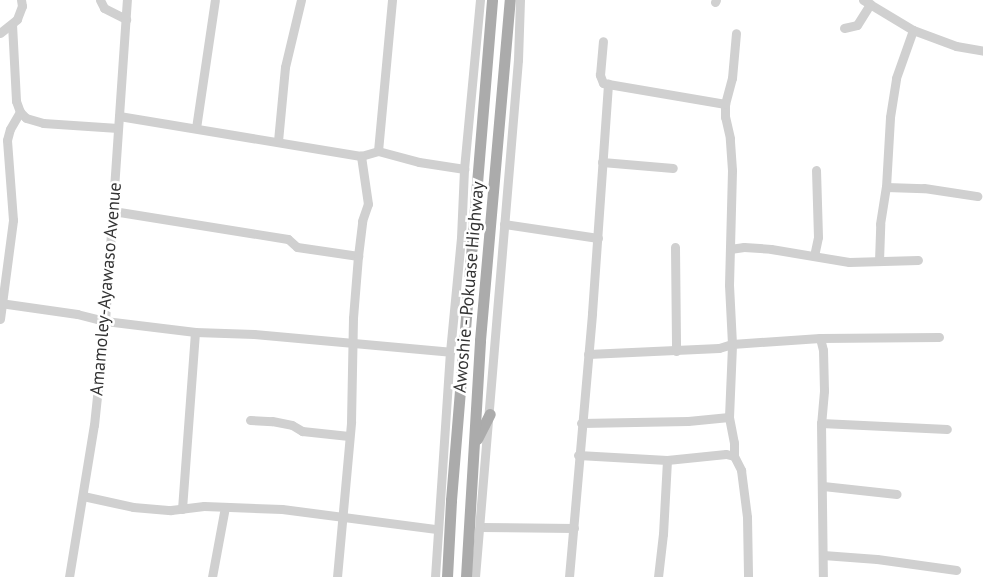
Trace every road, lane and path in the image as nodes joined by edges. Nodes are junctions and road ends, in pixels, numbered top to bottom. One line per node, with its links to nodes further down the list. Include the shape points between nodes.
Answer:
1 (22, 0): 13 (street, via 21,11)
2 (100, 0): 12 (street, via 104,8)
3 (127, 0): 12 (street, Amamoley-Ayawaso Avenue)
4 (215, 0): 25 (street)
5 (301, 0): 26 (street, via 285,67)
6 (392, 0): 27 (street)
7 (480, 0): 31 (street)
8 (492, 0): 81 (main road, Awoshie - Pokuase Highway)
9 (510, 0): 62 (main road, Awoshie - Pokuase Highway, via 480,340)
10 (520, 0): 36 (street)
11 (866, 2): 14 (street, via 858,25); 15 (street)
12 (126, 19): 23 (street, Amamoley-Ayawaso Avenue)
13 (12, 24): 16 (street); 22 (street, via 16,102)
14 (844, 28)
15 (914, 30): 19 (street, via 956,46); 33 (street, via 896,78)
16 (0, 33)
17 (736, 33): 21 (street, via 732,78)
18 (603, 41): 20 (street, via 600,74 603,83)
19 (983, 51)
20 (608, 84): 21 (street); 29 (street)
21 (725, 104): 39 (street, via 732,170)
22 (20, 112): 24 (street, via 26,118 44,123); 44 (street, via 7,140 13,220)
23 (119, 116): 24 (street, Amamoley-Ayawaso Avenue); 25 (street)
24 (118, 128): 35 (street, Amamoley-Ayawaso Avenue)
25 (196, 128): 26 (street)
26 (278, 141): 28 (street)
27 (378, 150): 28 (street); 31 (street, via 419,162)
28 (361, 156): 40 (street, via 368,204)
29 (602, 162): 30 (street); 37 (street)
30 (673, 168)
31 (464, 169): 53 (street)
32 (816, 170): 41 (street, via 818,237)
33 (886, 187): 34 (street, via 924,188); 43 (street)
34 (977, 196)
35 (113, 211): 40 (street, via 288,239 297,247); 46 (street, Amamoley-Ayawaso Avenue)
36 (504, 224): 37 (street); 55 (street)
37 (598, 238): 54 (street)
38 (675, 247): 52 (street)
39 (730, 249): 41 (street, via 757,248); 51 (street)
40 (358, 256): 50 (street)
41 (814, 256): 43 (street, via 848,262)
42 (918, 260): 43 (street)
43 (879, 261)
44 (2, 304): 45 (street); 46 (street, via 77,314)
45 (0, 319)
46 (106, 322): 47 (street); 68 (street, Amamoley-Ayawaso Avenue)
47 (195, 332): 50 (street); 70 (street)
48 (939, 337): 49 (street)
49 (820, 338): 51 (street); 59 (street, via 824,391)
50 (353, 344): 53 (street); 61 (street)
51 (732, 344): 52 (street); 56 (street)
52 (676, 351): 54 (street)
53 (450, 352): 74 (street)
54 (588, 354): 58 (street)
55 (490, 414): 62 (main road); 72 (street)
56 (730, 417): 58 (street); 64 (street)
57 (250, 420): 61 (street, via 292,425 302,431)
58 (581, 423): 63 (street)
59 (821, 423): 60 (street); 66 (street)
60 (947, 428)
61 (350, 436): 71 (street)
62 (475, 442): 82 (main road, Awoshie - Pokuase Highway)
63 (578, 455): 65 (street); 73 (street)
64 (734, 456): 65 (street); 86 (street, via 741,470 747,517)
65 (666, 460): 85 (street)
66 (823, 486): 67 (street); 75 (street)
67 (897, 494)
68 (83, 496): 70 (street, via 134,506); 77 (street, Amamoley-Ayawaso Avenue)
69 (226, 507): 70 (street); 71 (street); 78 (street)
70 (182, 509)
71 (342, 515): 74 (street); 79 (street)
72 (480, 527): 73 (street); 83 (street)
73 (574, 528): 84 (street)
74 (437, 529): 80 (street)
75 (823, 555): 76 (street); 87 (street)
76 (956, 570)
77 (69, 577)
78 (212, 577)
79 (337, 577)
80 (435, 577)
81 (447, 577)
82 (466, 577)
83 (475, 577)
84 (569, 577)
85 (658, 577)
86 (748, 577)
87 (823, 577)

